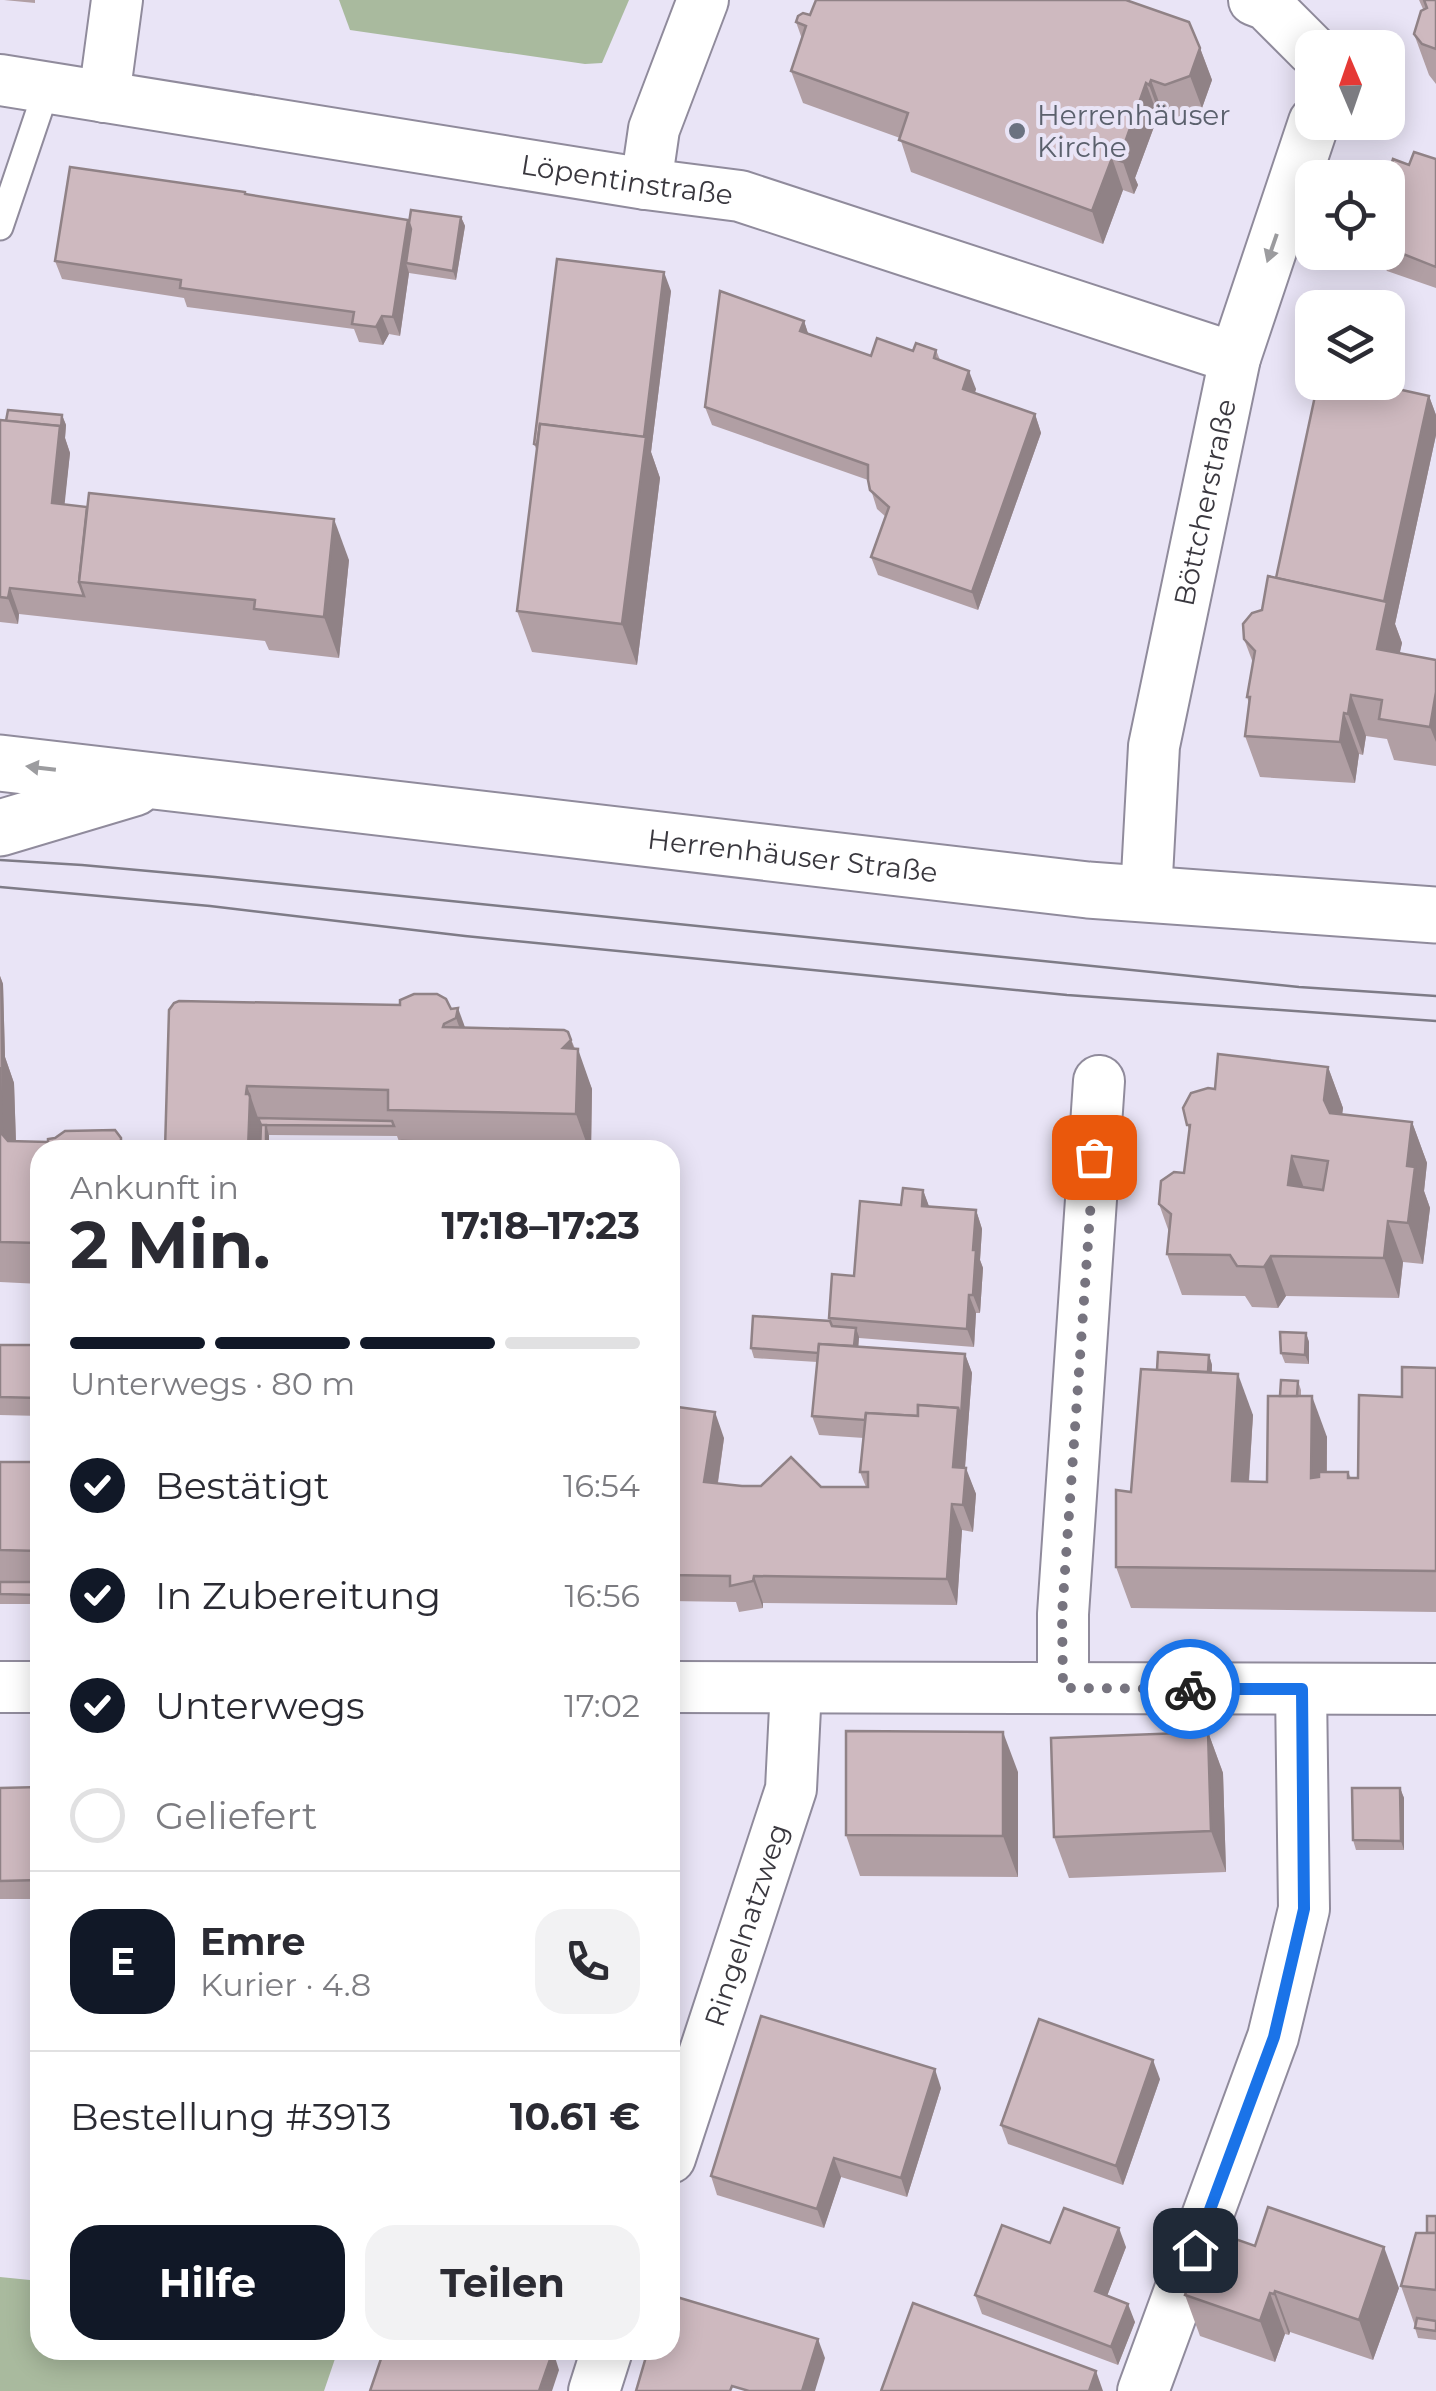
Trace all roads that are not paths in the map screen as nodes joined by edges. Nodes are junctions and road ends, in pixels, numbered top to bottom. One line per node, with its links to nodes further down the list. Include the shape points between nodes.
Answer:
1 (116, 0): 6 (street)
2 (703, 0): 8 (street, via 654,130)
3 (1254, 0): 4 (street)
4 (1295, 33)
5 (23, 84): 6 (street, Löpentinstraße); 9 (lane)
6 (104, 97): 8 (street, Löpentinstraße)
7 (1308, 140): 10 (street, Böttcherstraße, one-way to 10)
8 (646, 184): 10 (street, Löpentinstraße, via 740,196)
9 (0, 228)
10 (1235, 358): 14 (street, Böttcherstraße, via 1154,746)
11 (0, 763): 12 (street, Herrenhäuser Straße, one-way to 11)
12 (151, 782): 13 (street, Herrenhäuser Straße); 14 (street, Herrenhäuser Straße)
13 (0, 828)
14 (1146, 896): 15 (street, Herrenhäuser Straße)
15 (1436, 915)
16 (1099, 1081): 21 (street, via 1062,1614)
17 (0, 1687): 18 (street)
18 (30, 1687)
19 (680, 1687): 20 (street)
20 (796, 1688): 21 (street); 24 (street, Ringelnatzweg, via 791,1789)
21 (1063, 1688): 22 (street)
22 (1302, 1689): 23 (street); 27 (street, via 1304,1909 1274,2037)
23 (1436, 1689)
24 (680, 2128)
25 (604, 2360): 26 (street)
26 (594, 2391)
27 (1143, 2391)

